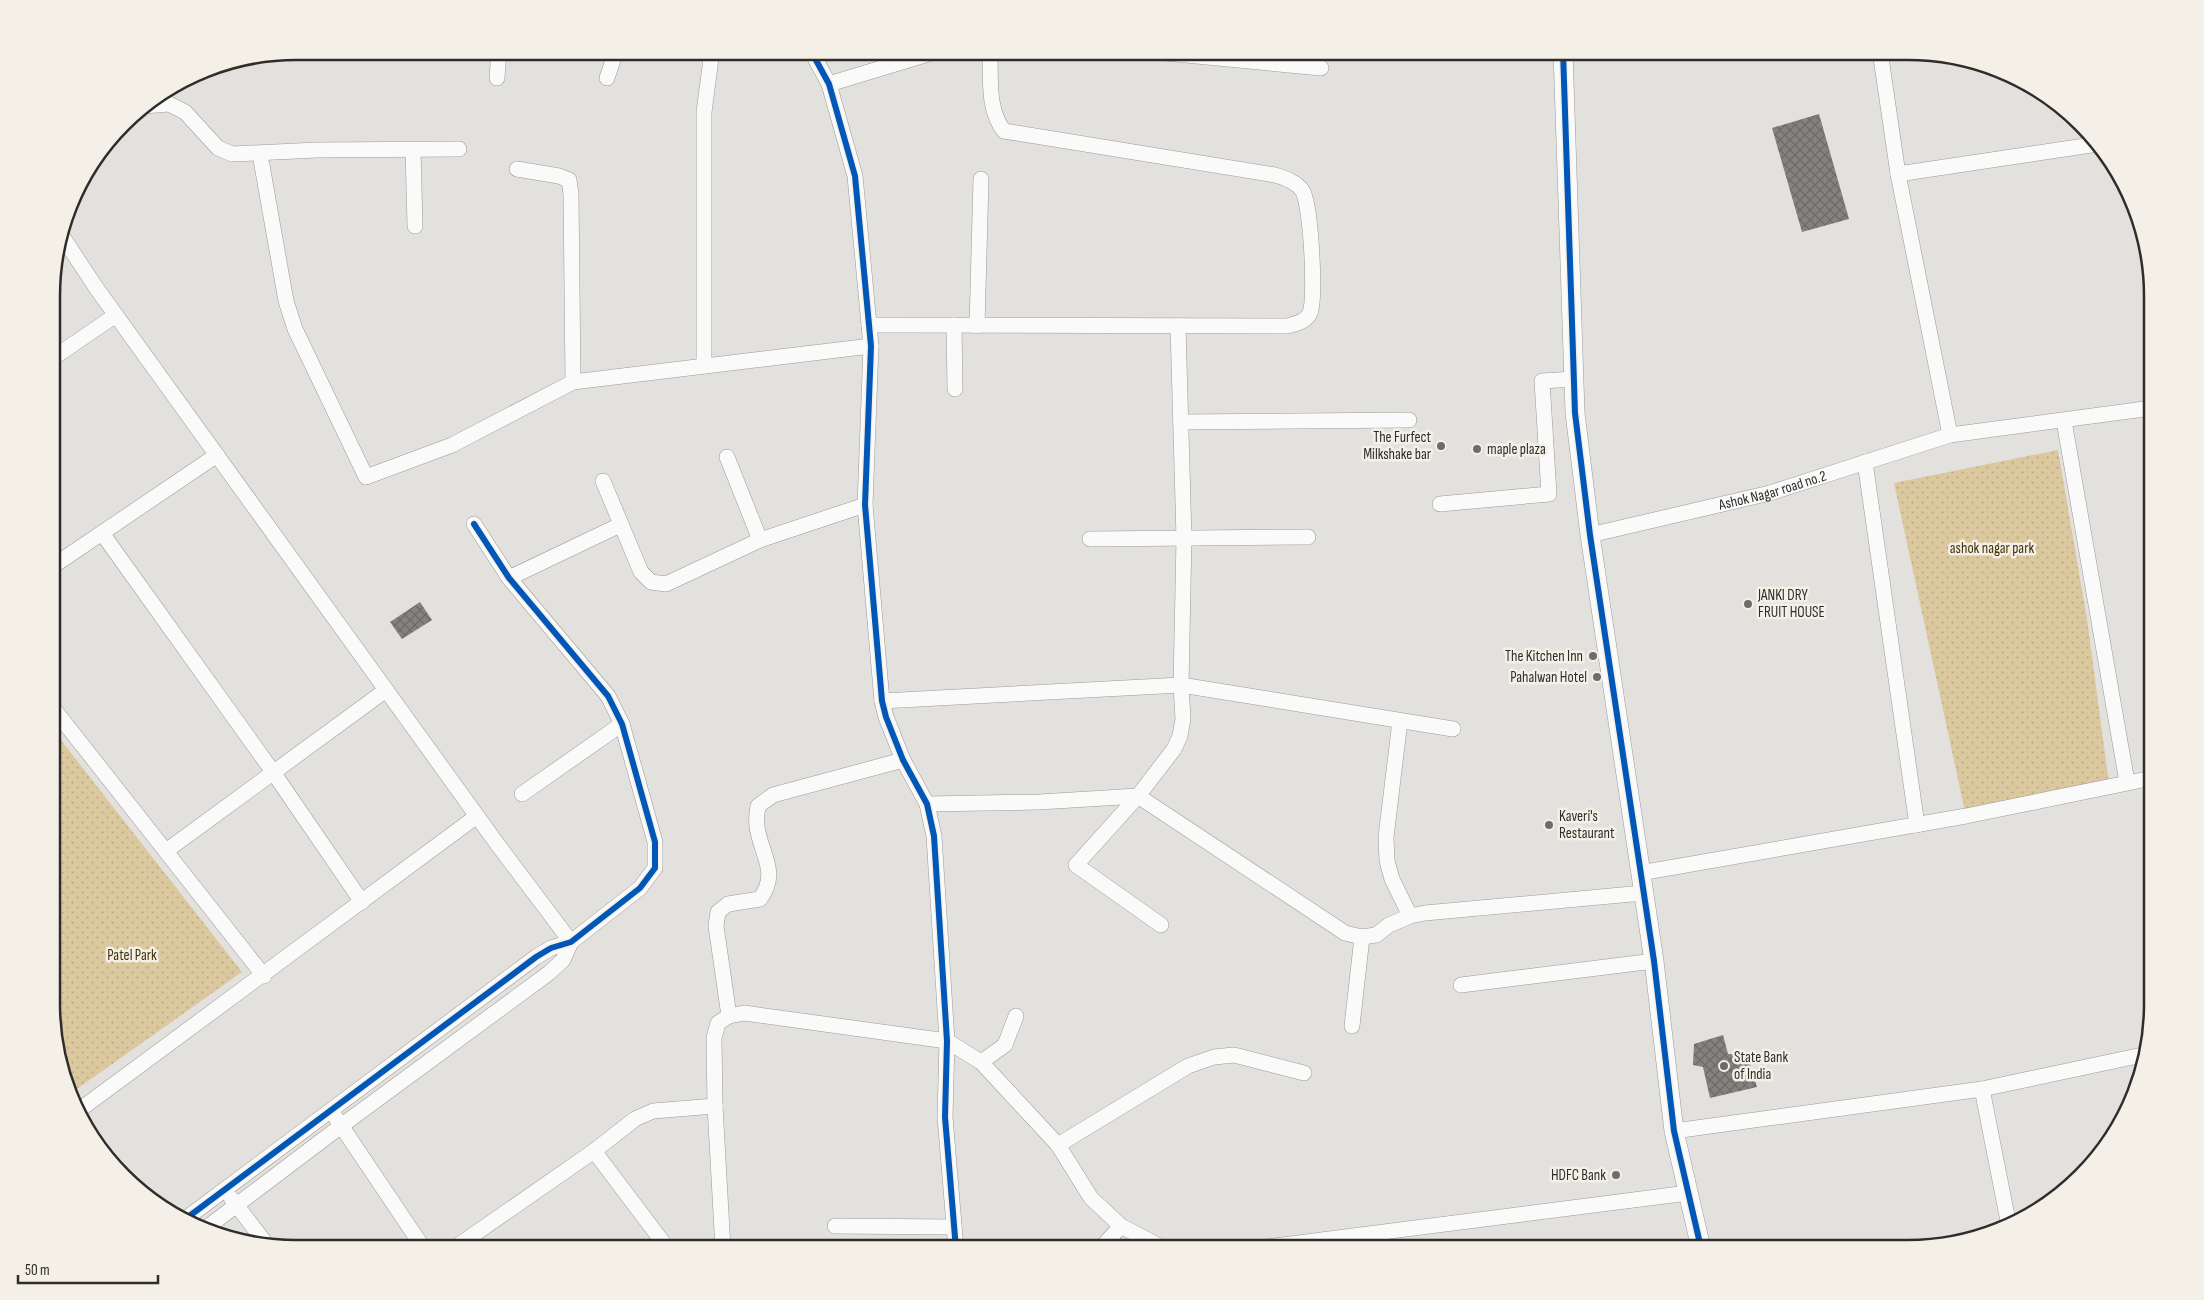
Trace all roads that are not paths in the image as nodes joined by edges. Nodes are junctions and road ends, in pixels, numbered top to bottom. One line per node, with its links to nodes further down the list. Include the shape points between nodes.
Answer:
1 (498, 60): 11 (street)
2 (613, 60): 12 (street)
3 (711, 60): 31 (street, via 704,112)
4 (816, 60): 13 (street)
5 (908, 60): 13 (street)
6 (990, 60): 28 (street, via 993,109 1004,131 1275,175 1292,181 1302,190 1308,208 1313,298 1310,315 1300,323 1287,326)
7 (1238, 60): 10 (street)
8 (1563, 60): 32 (street)
9 (1881, 60): 20 (street)
10 (1321, 68)
11 (497, 78)
12 (607, 78)
13 (829, 84): 25 (street, via 855,176)
14 (158, 105): 18 (street, via 169,104 185,112 218,148 232,154)
15 (2089, 145): 20 (street)
16 (413, 150): 17 (street); 18 (street, via 317,150); 22 (street)
17 (459, 150)
18 (260, 154): 33 (street, via 286,301 295,329 366,478 452,445)
19 (517, 169): 33 (street, via 569,180 572,194)
20 (1898, 174): 39 (street)
21 (981, 179): 27 (street)
22 (415, 226)
23 (66, 243): 24 (street)
24 (116, 315): 30 (street); 40 (street)
25 (869, 325): 26 (street); 29 (street)
26 (954, 325): 27 (street); 34 (street)
27 (977, 326): 28 (street)
28 (1178, 326): 38 (street)
29 (871, 346): 31 (street); 45 (street)
30 (60, 353)
31 (704, 366): 33 (street)
32 (1574, 379): 44 (street, via 1542,381 1549,494); 49 (street)
33 (573, 382)
34 (955, 389)
35 (2144, 409): 37 (street, Ashok Nagar road no.2)
36 (1409, 420): 38 (street)
37 (2064, 421): 39 (street, Ashok Nagar road no.2); 66 (street)
38 (1181, 422): 52 (street)
39 (1950, 435): 42 (street, Ashok Nagar road no.2)
40 (217, 455): 48 (street); 57 (street)
41 (726, 457): 53 (street)
42 (1865, 462): 49 (street, Ashok Nagar road no.2, via 1770,493); 71 (street)
43 (603, 481): 47 (street)
44 (1440, 504)
45 (865, 505): 53 (street); 58 (street)
46 (474, 524): 55 (street)
47 (620, 525): 53 (street, via 641,572 651,582 666,584); 55 (street)
48 (102, 532): 54 (street); 64 (street)
49 (1590, 535): 73 (street)
50 (1308, 537): 52 (street)
51 (1090, 538): 52 (street)
52 (1184, 538): 56 (street)
53 (760, 540)
54 (60, 561)
55 (509, 578): 61 (street, via 608,696)
56 (1181, 685): 58 (street); 60 (street); 68 (street, via 1183,719 1180,736 1174,749)
57 (386, 690): 64 (street); 70 (street)
58 (882, 701): 63 (street)
59 (60, 717): 72 (street)
60 (1400, 720): 62 (street); 76 (street, via 1386,837 1387,861)
61 (622, 724): 67 (street); 79 (street, via 655,842 655,868 640,888)
62 (1453, 729)
63 (903, 760): 69 (street); 83 (street, via 773,795 758,806 757,826 769,869 768,888 760,899 728,904 718,912 716,926)
64 (273, 772): 72 (street); 75 (street)
65 (2144, 779): 66 (street)
66 (2127, 782): 71 (street)
67 (522, 794)
68 (1138, 796): 69 (street); 77 (street, via 1076,866); 78 (street, via 1345,933)
69 (927, 804): 86 (street, via 934,836)
70 (477, 816): 75 (street); 79 (street)
71 (1917, 825): 73 (street)
72 (166, 851): 81 (street)
73 (1640, 873): 74 (street)
74 (1643, 893): 76 (street); 80 (street)
75 (362, 902): 81 (street)
76 (1410, 916): 78 (street, via 1376,935)
77 (1161, 925)
78 (1362, 937): 85 (street)
79 (571, 942): 93 (street, via 551,948 536,958); 94 (street, via 562,960 549,973)
80 (1654, 961): 82 (street); 95 (street)
81 (264, 976): 92 (street)
82 (1461, 985)
83 (729, 1016): 86 (street, via 744,1013); 91 (street, via 718,1023 714,1038)
84 (1016, 1016): 88 (street, via 1005,1045)
85 (1352, 1026)
86 (947, 1041): 88 (street); 106 (street, via 945,1117)
87 (2138, 1056): 90 (street)
88 (981, 1062): 96 (street)
89 (1304, 1073): 96 (street, via 1234,1055 1214,1057 1188,1066)
90 (1982, 1089): 95 (street); 102 (street)
91 (715, 1106): 97 (street, via 653,1111 635,1119); 111 (street)
92 (84, 1107)
93 (331, 1110): 94 (street); 98 (street)
94 (341, 1126): 100 (street); 108 (street)
95 (1674, 1130): 99 (street)
96 (1058, 1145): 105 (street, via 1091,1198)
97 (594, 1151): 109 (street); 110 (street)
98 (225, 1190): 100 (street); 101 (street)
99 (1688, 1193): 115 (street); 116 (street)
100 (237, 1206): 103 (street); 107 (street)
101 (191, 1215)
102 (2007, 1218)
103 (212, 1224)
104 (835, 1226): 106 (street)
105 (1122, 1226): 113 (street); 114 (street)
106 (954, 1227): 112 (street)
107 (261, 1237)
108 (418, 1240)
109 (466, 1240)
110 (661, 1240)
111 (722, 1240)
112 (955, 1240)
113 (1109, 1240)
114 (1148, 1240)
115 (1321, 1240)
116 (1699, 1240)

